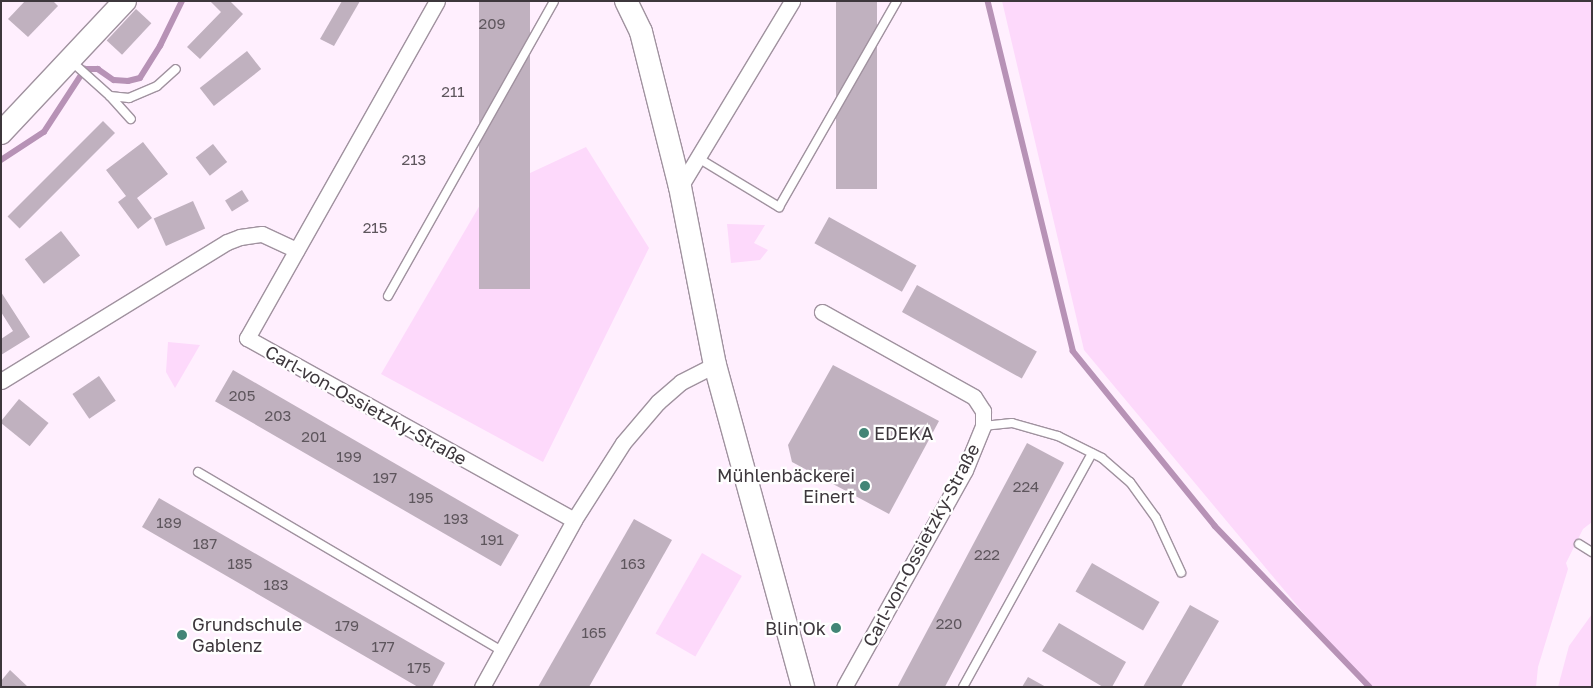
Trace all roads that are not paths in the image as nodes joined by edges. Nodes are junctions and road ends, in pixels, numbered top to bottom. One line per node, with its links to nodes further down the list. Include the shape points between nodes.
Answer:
1 (125, 1): 7 (street)
2 (437, 1): 14 (street, Carl-von-Ossietzky-Straße)
3 (554, 1): 15 (lane)
4 (626, 1): 13 (street, via 641,32)
5 (792, 1): 12 (street)
6 (897, 1): 12 (lane, via 779,207)
7 (77, 67): 9 (lane); 11 (street)
8 (176, 70): 9 (lane, via 142,95 129,98)
9 (110, 96): 10 (lane)
10 (131, 119)
11 (1, 133)
12 (698, 158): 13 (street)
13 (680, 186): 17 (street)
14 (296, 250): 18 (street, via 262,234 227,242); 22 (street, Carl-von-Ossietzky-Straße, via 247,338)
15 (388, 296)
16 (822, 312): 19 (street, Carl-von-Ossietzky-Straße, via 974,397 984,411)
17 (715, 365): 22 (street, via 681,382 658,402 623,443); 28 (street)
18 (1, 380)
19 (983, 426): 20 (lane, via 1012,423 1058,436); 29 (street, Carl-von-Ossietzky-Straße, via 965,470)
20 (1092, 453): 25 (lane, via 1130,482 1156,518); 30 (lane)
21 (198, 472): 26 (lane)
22 (574, 520): 26 (street)
23 (1579, 544): 24 (lane)
24 (1592, 552)
25 (1180, 572)
26 (502, 651): 27 (street)
27 (482, 687)
28 (803, 687)
29 (844, 687)
30 (963, 687)

